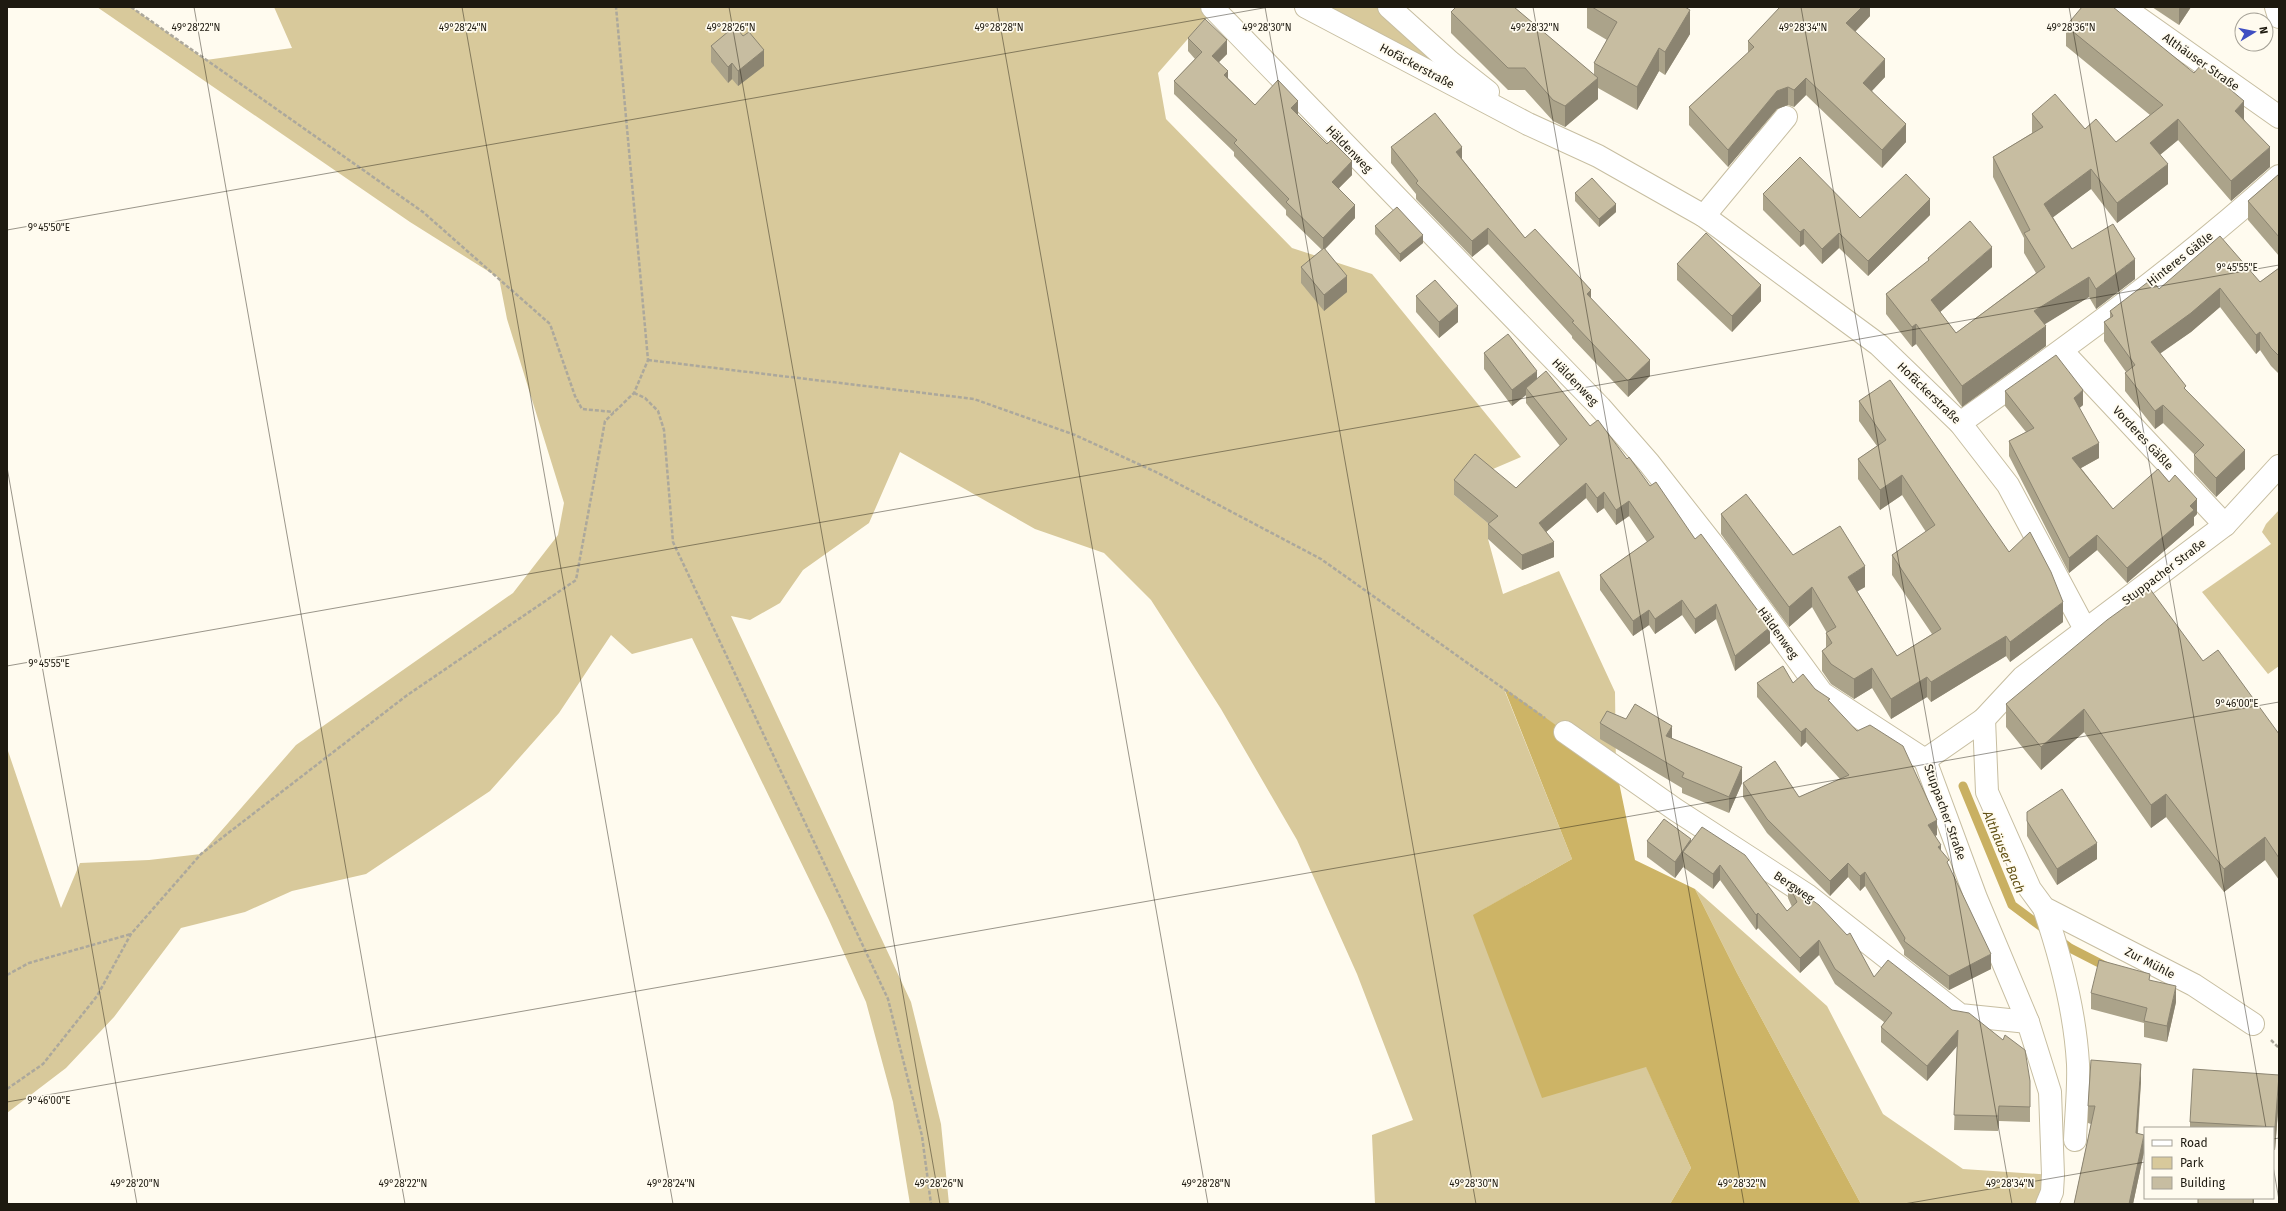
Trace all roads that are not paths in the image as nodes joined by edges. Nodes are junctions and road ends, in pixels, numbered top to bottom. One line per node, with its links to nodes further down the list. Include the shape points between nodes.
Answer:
1 (1212, 7): 19 (street, Häldenweg, via 1600,407 1649,463 1822,693)
2 (1306, 7): 9 (street, Hofäckerstraße)
3 (1389, 7): 9 (street, Hofäckerstraße, via 1450,62)
4 (2124, 7): 8 (street, Althäuser Straße)
5 (2276, 7): 6 (street)
6 (2279, 17)
7 (1786, 117): 11 (street)
8 (2279, 118)
9 (1528, 124): 11 (street, Hofäckerstraße, via 1598,156)
10 (2279, 176): 12 (street, Hinteres Gäßle, via 2232,218)
11 (1704, 216): 13 (street, Hofäckerstraße, via 1879,345)
12 (2062, 351): 13 (street, Hinteres Gäßle); 15 (street, Vorderes Gäßle)
13 (1960, 423): 16 (street, Hofäckerstraße, via 2008,485)
14 (2279, 466): 15 (street, Stuppacher Straße)
15 (2225, 525): 16 (street, Stuppacher Straße)
16 (2086, 631): 17 (street, Stuppacher Straße, via 2023,677)
17 (1984, 719): 19 (street, Stuppacher Straße); 20 (street, Zur Mühle, via 1987,792 2030,889)
18 (1564, 732): 21 (street, Bergweg, via 1676,810 1807,895 1960,1015)
19 (1925, 760): 21 (street, Stuppacher Straße, via 1976,898)
20 (2044, 908): 22 (street, Zur Mühle, via 2194,985); 23 (street, Zur Mühle, via 2057,948 2075,1032 2078,1065)
21 (2028, 1022): 24 (street, Stuppacher Straße, via 2050,1092 2053,1175 2052,1192)
22 (2253, 1024)
23 (2075, 1140)
24 (2047, 1204)

